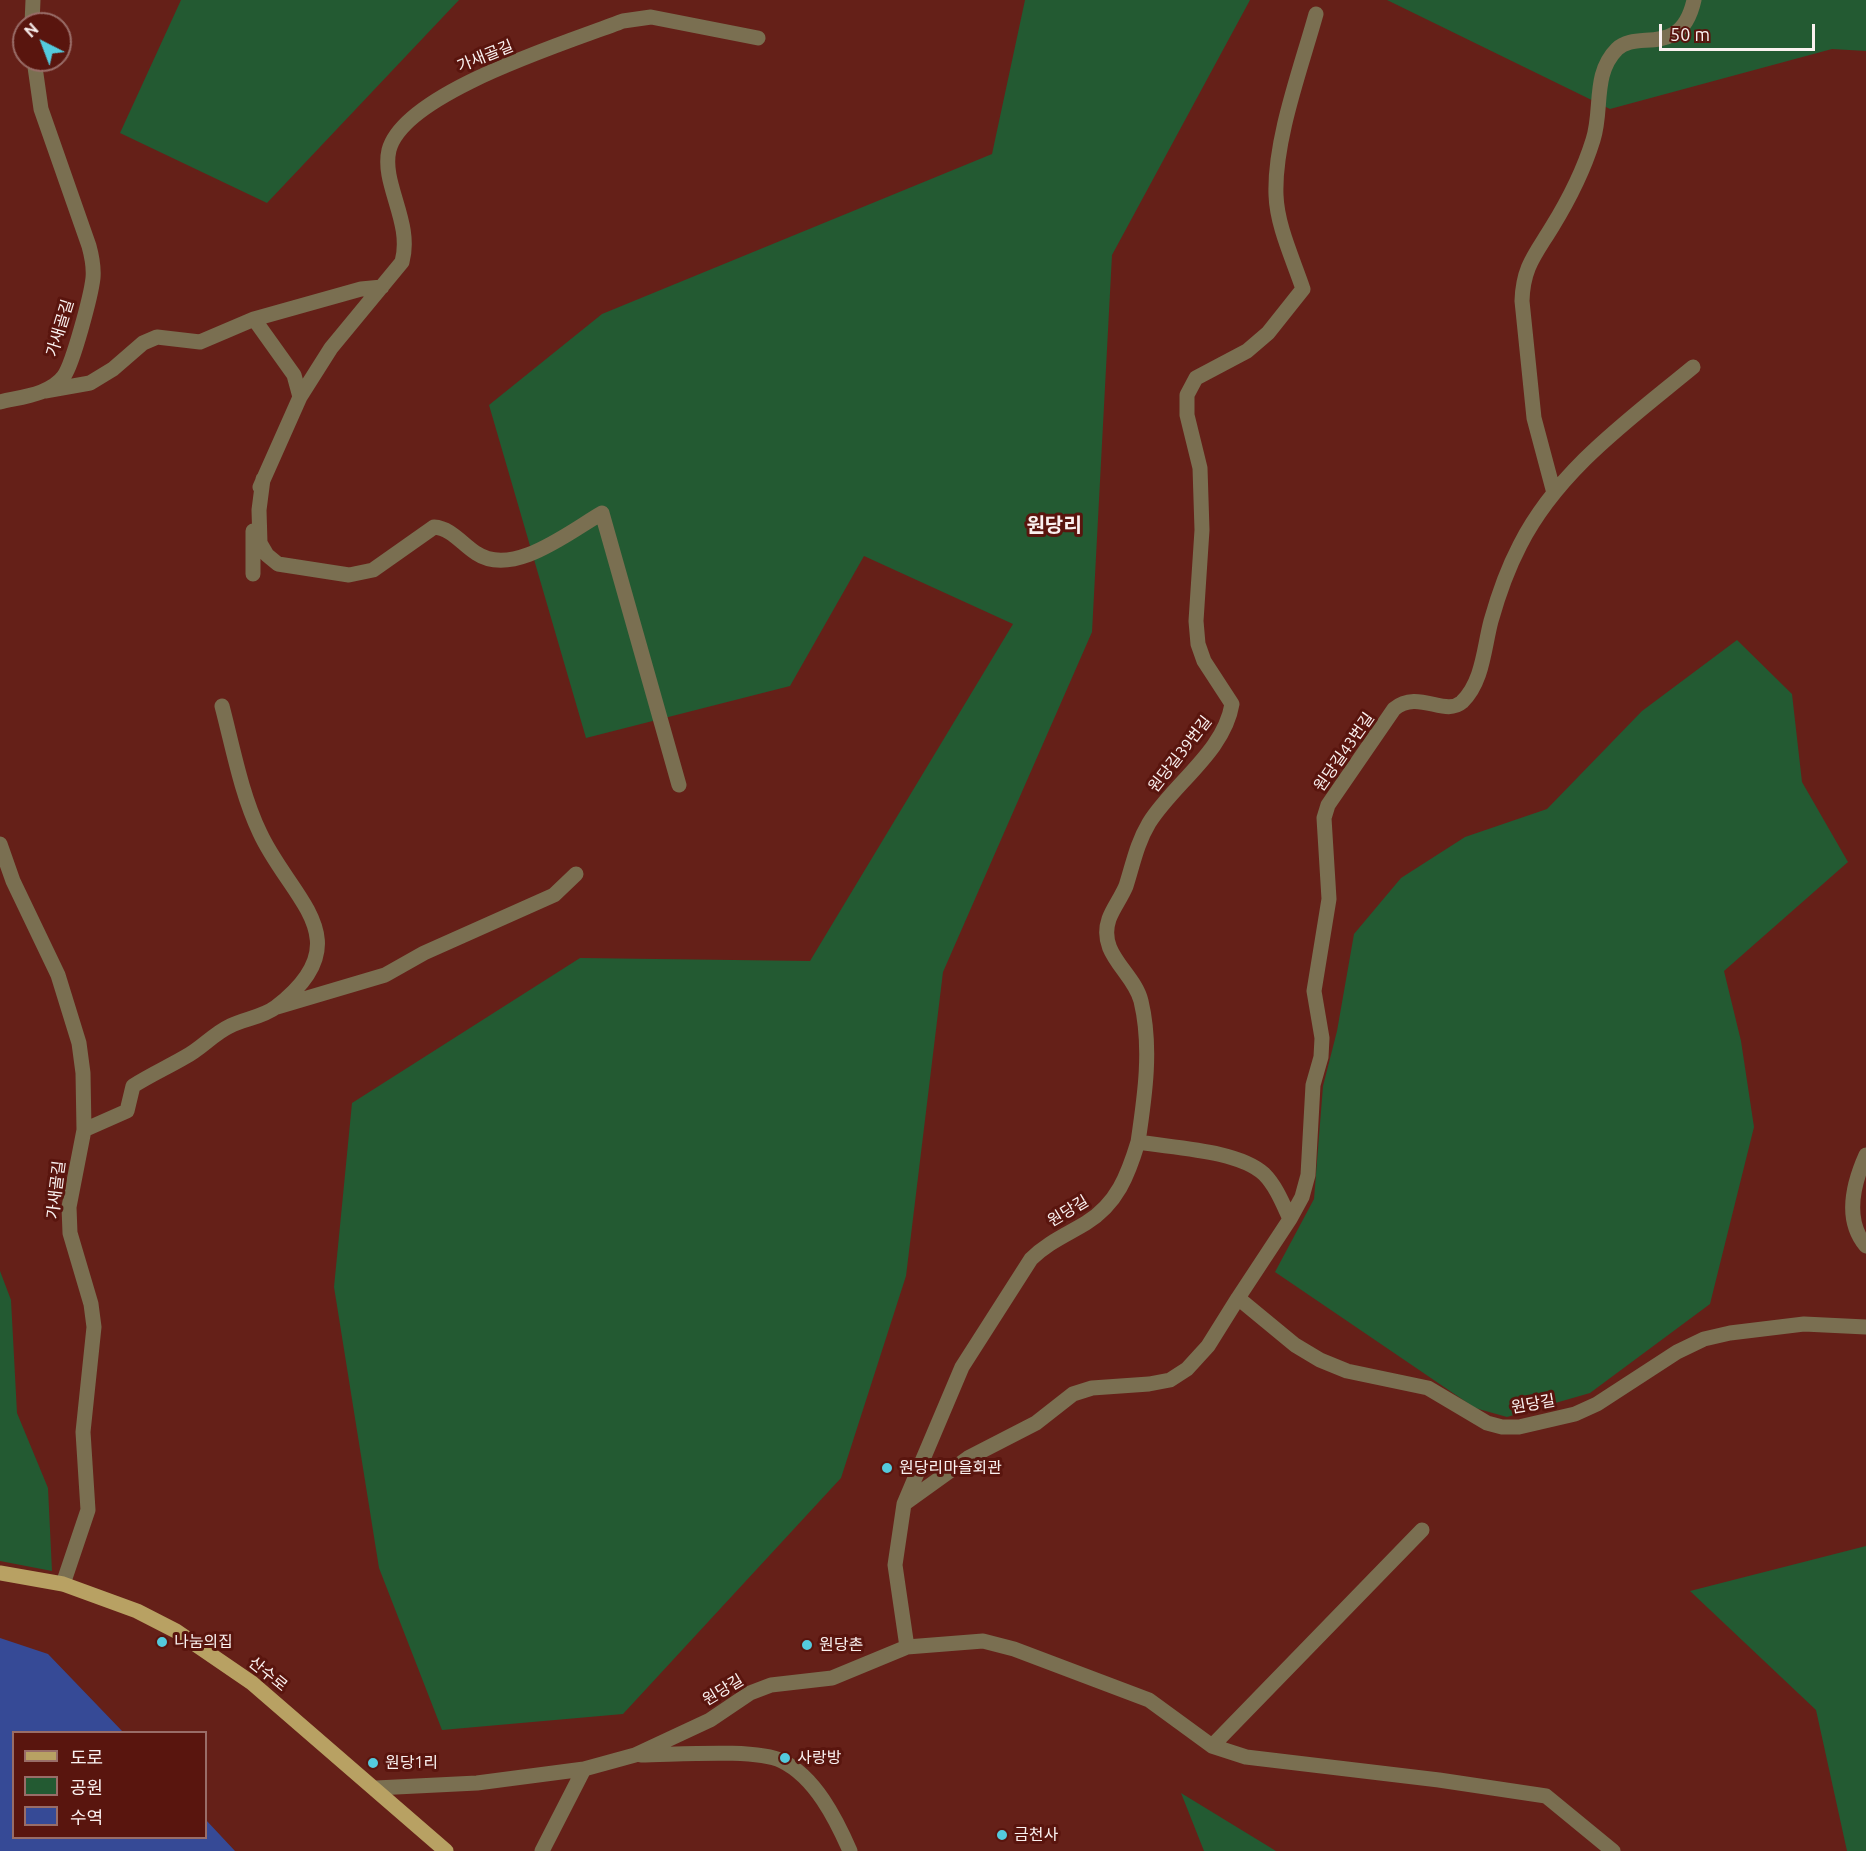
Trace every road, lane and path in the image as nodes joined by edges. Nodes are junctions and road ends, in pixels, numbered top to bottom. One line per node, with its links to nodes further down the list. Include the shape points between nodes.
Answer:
1 (1694, 0): 12 (street, via 1683,24 1670,37 1619,46 1610,57 1602,73 1594,139 1567,201 1530,259 1523,282 1534,418)
2 (1316, 14): 20 (street, 원당길39번길, via 1282,140 1276,197 1303,289 1268,333 1247,351 1196,378 1187,395 1187,415 1200,478 1198,644 1204,661 1232,704 1219,738 1150,821 1109,920 1107,937 1113,955 1141,998 1145,1023 1147,1062)
3 (758, 38): 5 (street, 가새골길, via 651,17 623,21 459,86 434,100 413,115 389,150 388,166 405,248 402,262)
4 (36, 72): 8 (street, 가새골길, via 41,109 93,261 93,279 64,376)
5 (382, 287): 6 (street); 9 (street, 가새골길, via 332,348)
6 (254, 319): 8 (street, via 200,342 157,337 90,383); 9 (street, via 294,375)
7 (1693, 367): 12 (street, via 1603,441)
8 (45, 391): 10 (street)
9 (300, 397): 11 (street, 가새골길)
10 (0, 402)
11 (263, 479): 13 (street, via 253,506); 15 (street, via 259,510 261,543 267,555 278,564 349,575 373,570 434,527 445,528 484,559 501,562 520,560 602,513)
12 (1554, 493): 22 (street, 원당길43번길, via 1520,544 1498,599 1470,693 1460,704 1450,706 1415,700 1402,702 1328,805 1324,818 1329,899 1314,991 1321,1057 1313,1085 1308,1175)
13 (253, 574)
14 (222, 706): 18 (street, via 247,800 261,834 311,913 318,937 316,959 302,981)
15 (679, 785)
16 (0, 844): 19 (street, 가새골길, via 13,881 58,975 79,1043)
17 (576, 874): 18 (street, via 554,895 424,953 385,975)
18 (274, 1008): 19 (street, via 228,1026 186,1057 142,1080 133,1086 127,1111)
19 (84, 1130): 29 (street, 가새골길, via 69,1207 70,1233 94,1327 83,1432 88,1510)
20 (1138, 1142): 22 (street, via 1237,1159 1264,1174); 26 (street, 원당길, via 1129,1170 1110,1203 1086,1223 1044,1246 1017,1280 962,1367)
21 (1866, 1155): 23 (street, via 1855,1184 1853,1218 1857,1235)
22 (1290, 1219): 24 (street)
23 (1866, 1246)
24 (1238, 1298): 25 (street, 원당길, via 1295,1345 1320,1360 1347,1371 1428,1388 1487,1423 1502,1426 1575,1414 1704,1339 1804,1324); 26 (street, via 1208,1346 1187,1369 1170,1380 1092,1388 1073,1394 1036,1423 968,1458)
25 (1866, 1327)
26 (904, 1504): 30 (street, 원당길, via 895,1564)
27 (1422, 1530): 31 (street)
28 (0, 1573): 29 (main road, 산수로)
29 (63, 1584): 34 (main road, 산수로, via 137,1611 213,1654)
30 (907, 1647): 31 (street, via 983,1641 1014,1649 1149,1700); 32 (street, 원당길, via 832,1678 771,1685 710,1720)
31 (1212, 1746): 38 (street, via 1246,1757 1546,1796)
32 (635, 1755): 33 (street, 원당길); 37 (street, via 750,1755 781,1760 817,1791)
33 (584, 1769): 34 (street, 원당길, via 477,1784); 36 (street)
34 (376, 1788): 35 (main road, 산수로)
35 (446, 1851)
36 (542, 1851)
37 (850, 1851)
38 (1613, 1851)

